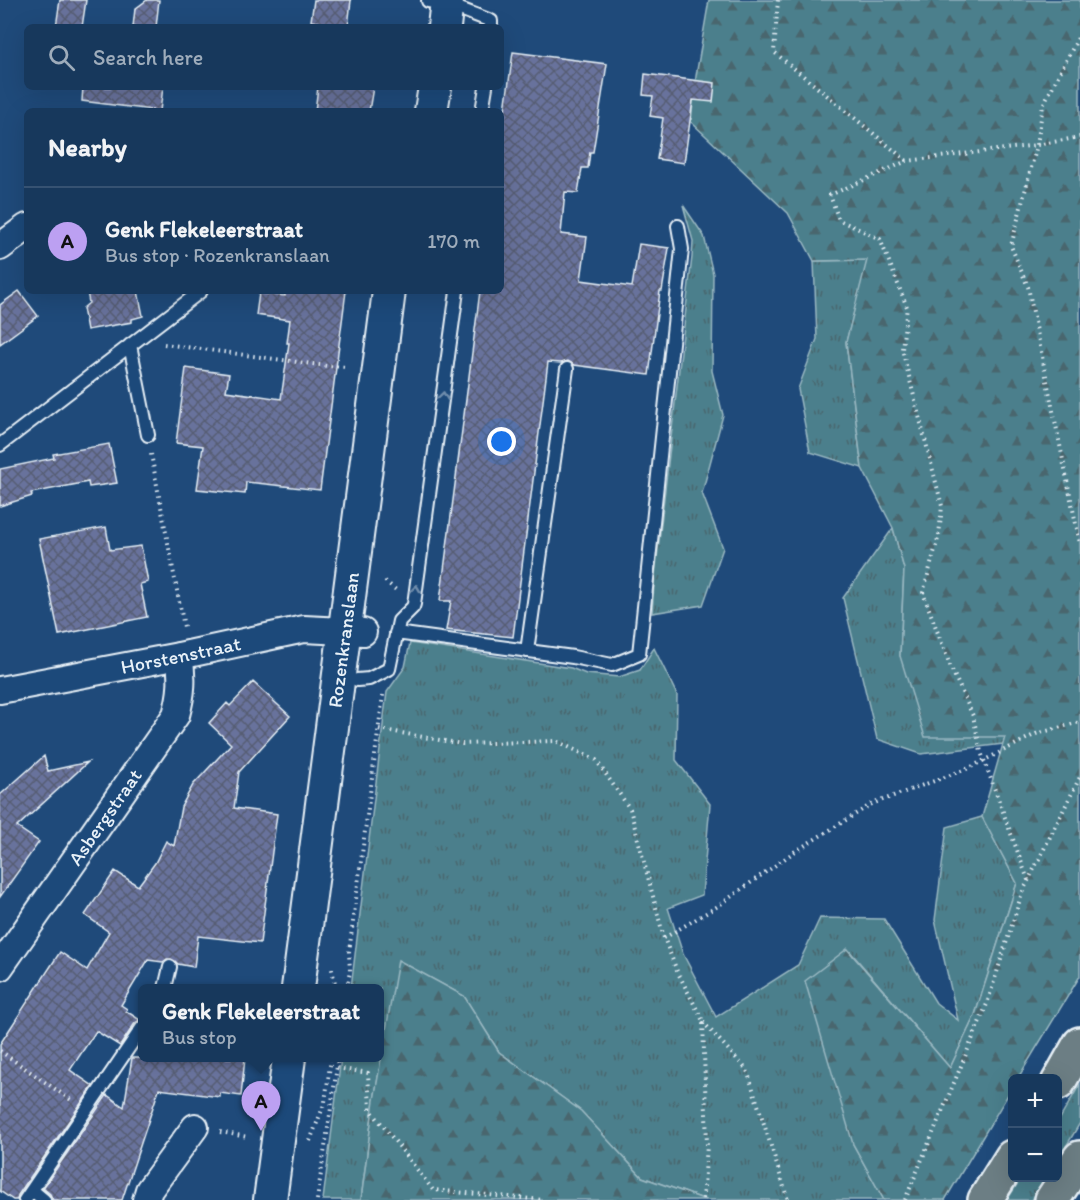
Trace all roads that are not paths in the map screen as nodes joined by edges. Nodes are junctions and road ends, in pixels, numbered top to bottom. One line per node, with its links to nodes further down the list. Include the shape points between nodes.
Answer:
1 (439, 6): 2 (street); 3 (lane)
2 (426, 24)
3 (490, 24)
4 (417, 90): 7 (street)
5 (434, 90): 8 (street)
6 (486, 90): 9 (lane)
7 (414, 108)
8 (432, 108)
9 (482, 108)
10 (678, 226): 23 (lane, via 682,249 639,654 612,665)
11 (24, 229): 12 (street)
12 (0, 246)
13 (197, 294): 17 (lane)
14 (389, 294): 21 (street, Rozenkranslaan)
15 (408, 294): 21 (street, Rozenkranslaan)
16 (458, 294): 22 (lane, one-way to 16, via 399,621 414,604)
17 (134, 343): 19 (lane); 20 (lane)
18 (567, 369): 23 (lane)
19 (148, 435)
20 (0, 445)
21 (354, 631): 24 (street, Horstenstraat, via 304,629); 25 (street, Rozenkranslaan); 30 (street, Rozenkranslaan)
22 (396, 633): 23 (lane); 25 (lane, via 389,669)
23 (527, 651)
24 (179, 656): 26 (street, Horstenstraat); 28 (street, Asbergstraat, via 182,693 176,715)
25 (357, 680): 31 (street, Rozenkranslaan)
26 (0, 690)
27 (170, 966): 29 (lane)
28 (0, 967)
29 (166, 984)
30 (299, 984)
31 (318, 984)
32 (138, 1034): 40 (lane)
33 (1080, 1044): 36 (highway)
34 (288, 1062): 43 (street)
35 (307, 1062): 44 (street)
36 (1062, 1076)
37 (195, 1127): 42 (street, via 149,1190)
38 (1080, 1158): 46 (highway)
39 (1008, 1163): 45 (highway)
40 (29, 1195): 41 (lane)
41 (44, 1200)
42 (146, 1200)
43 (270, 1200)
44 (290, 1200)
45 (985, 1200)
46 (1052, 1200)

